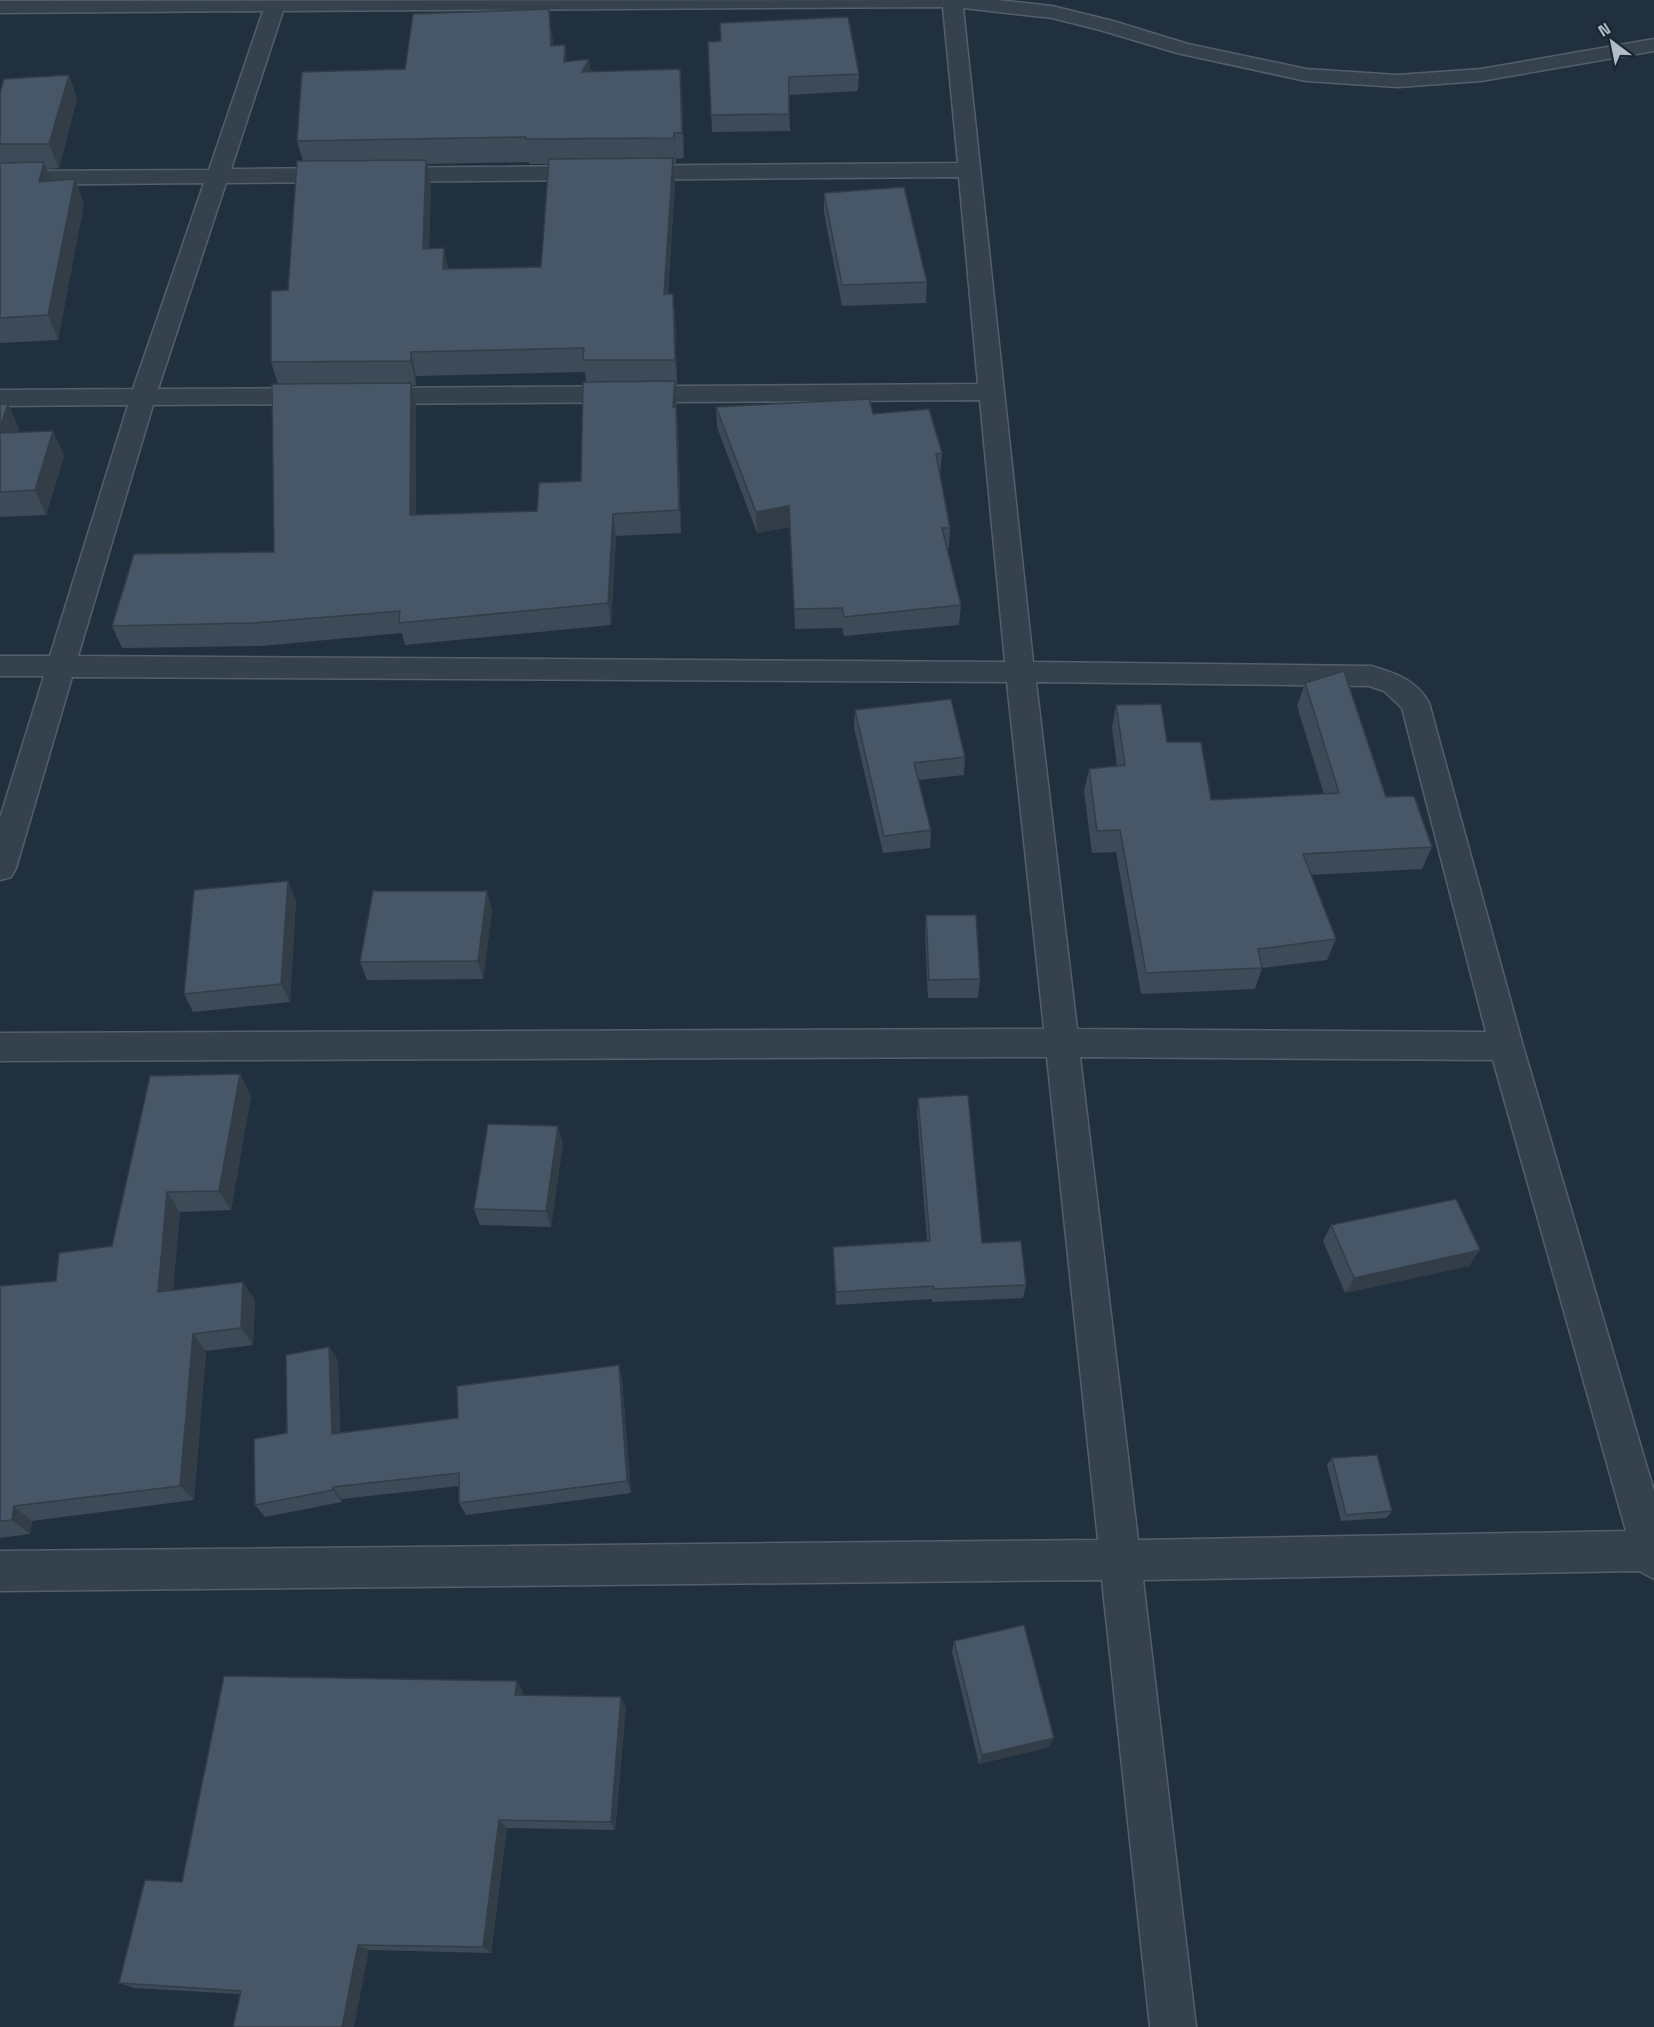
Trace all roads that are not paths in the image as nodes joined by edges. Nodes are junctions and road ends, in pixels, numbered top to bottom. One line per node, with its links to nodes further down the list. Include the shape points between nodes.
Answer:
1 (952, 1): 2 (street); 4 (street, via 1052,12 1184,49 1317,76 1398,81 1481,75); 5 (street)
2 (276, 3): 3 (street); 6 (street)
3 (0, 7)
4 (1654, 45)
5 (969, 170): 6 (street); 8 (street)
6 (216, 177): 7 (street); 9 (street)
7 (0, 178)
8 (991, 392): 9 (street); 13 (street)
9 (142, 397): 10 (street); 11 (street)
10 (0, 398)
11 (61, 665): 12 (street); 13 (street); 14 (street)
12 (0, 666)
13 (1020, 672): 15 (street); 16 (street, via 1371,676 1394,684 1415,703)
14 (0, 868)
15 (1061, 1043): 16 (street); 17 (street); 19 (street)
16 (1506, 1046): 18 (street)
17 (0, 1047)
18 (1653, 1555): 19 (street)
19 (1119, 1560): 20 (street); 21 (street)
20 (0, 1571)
21 (1173, 2027)

